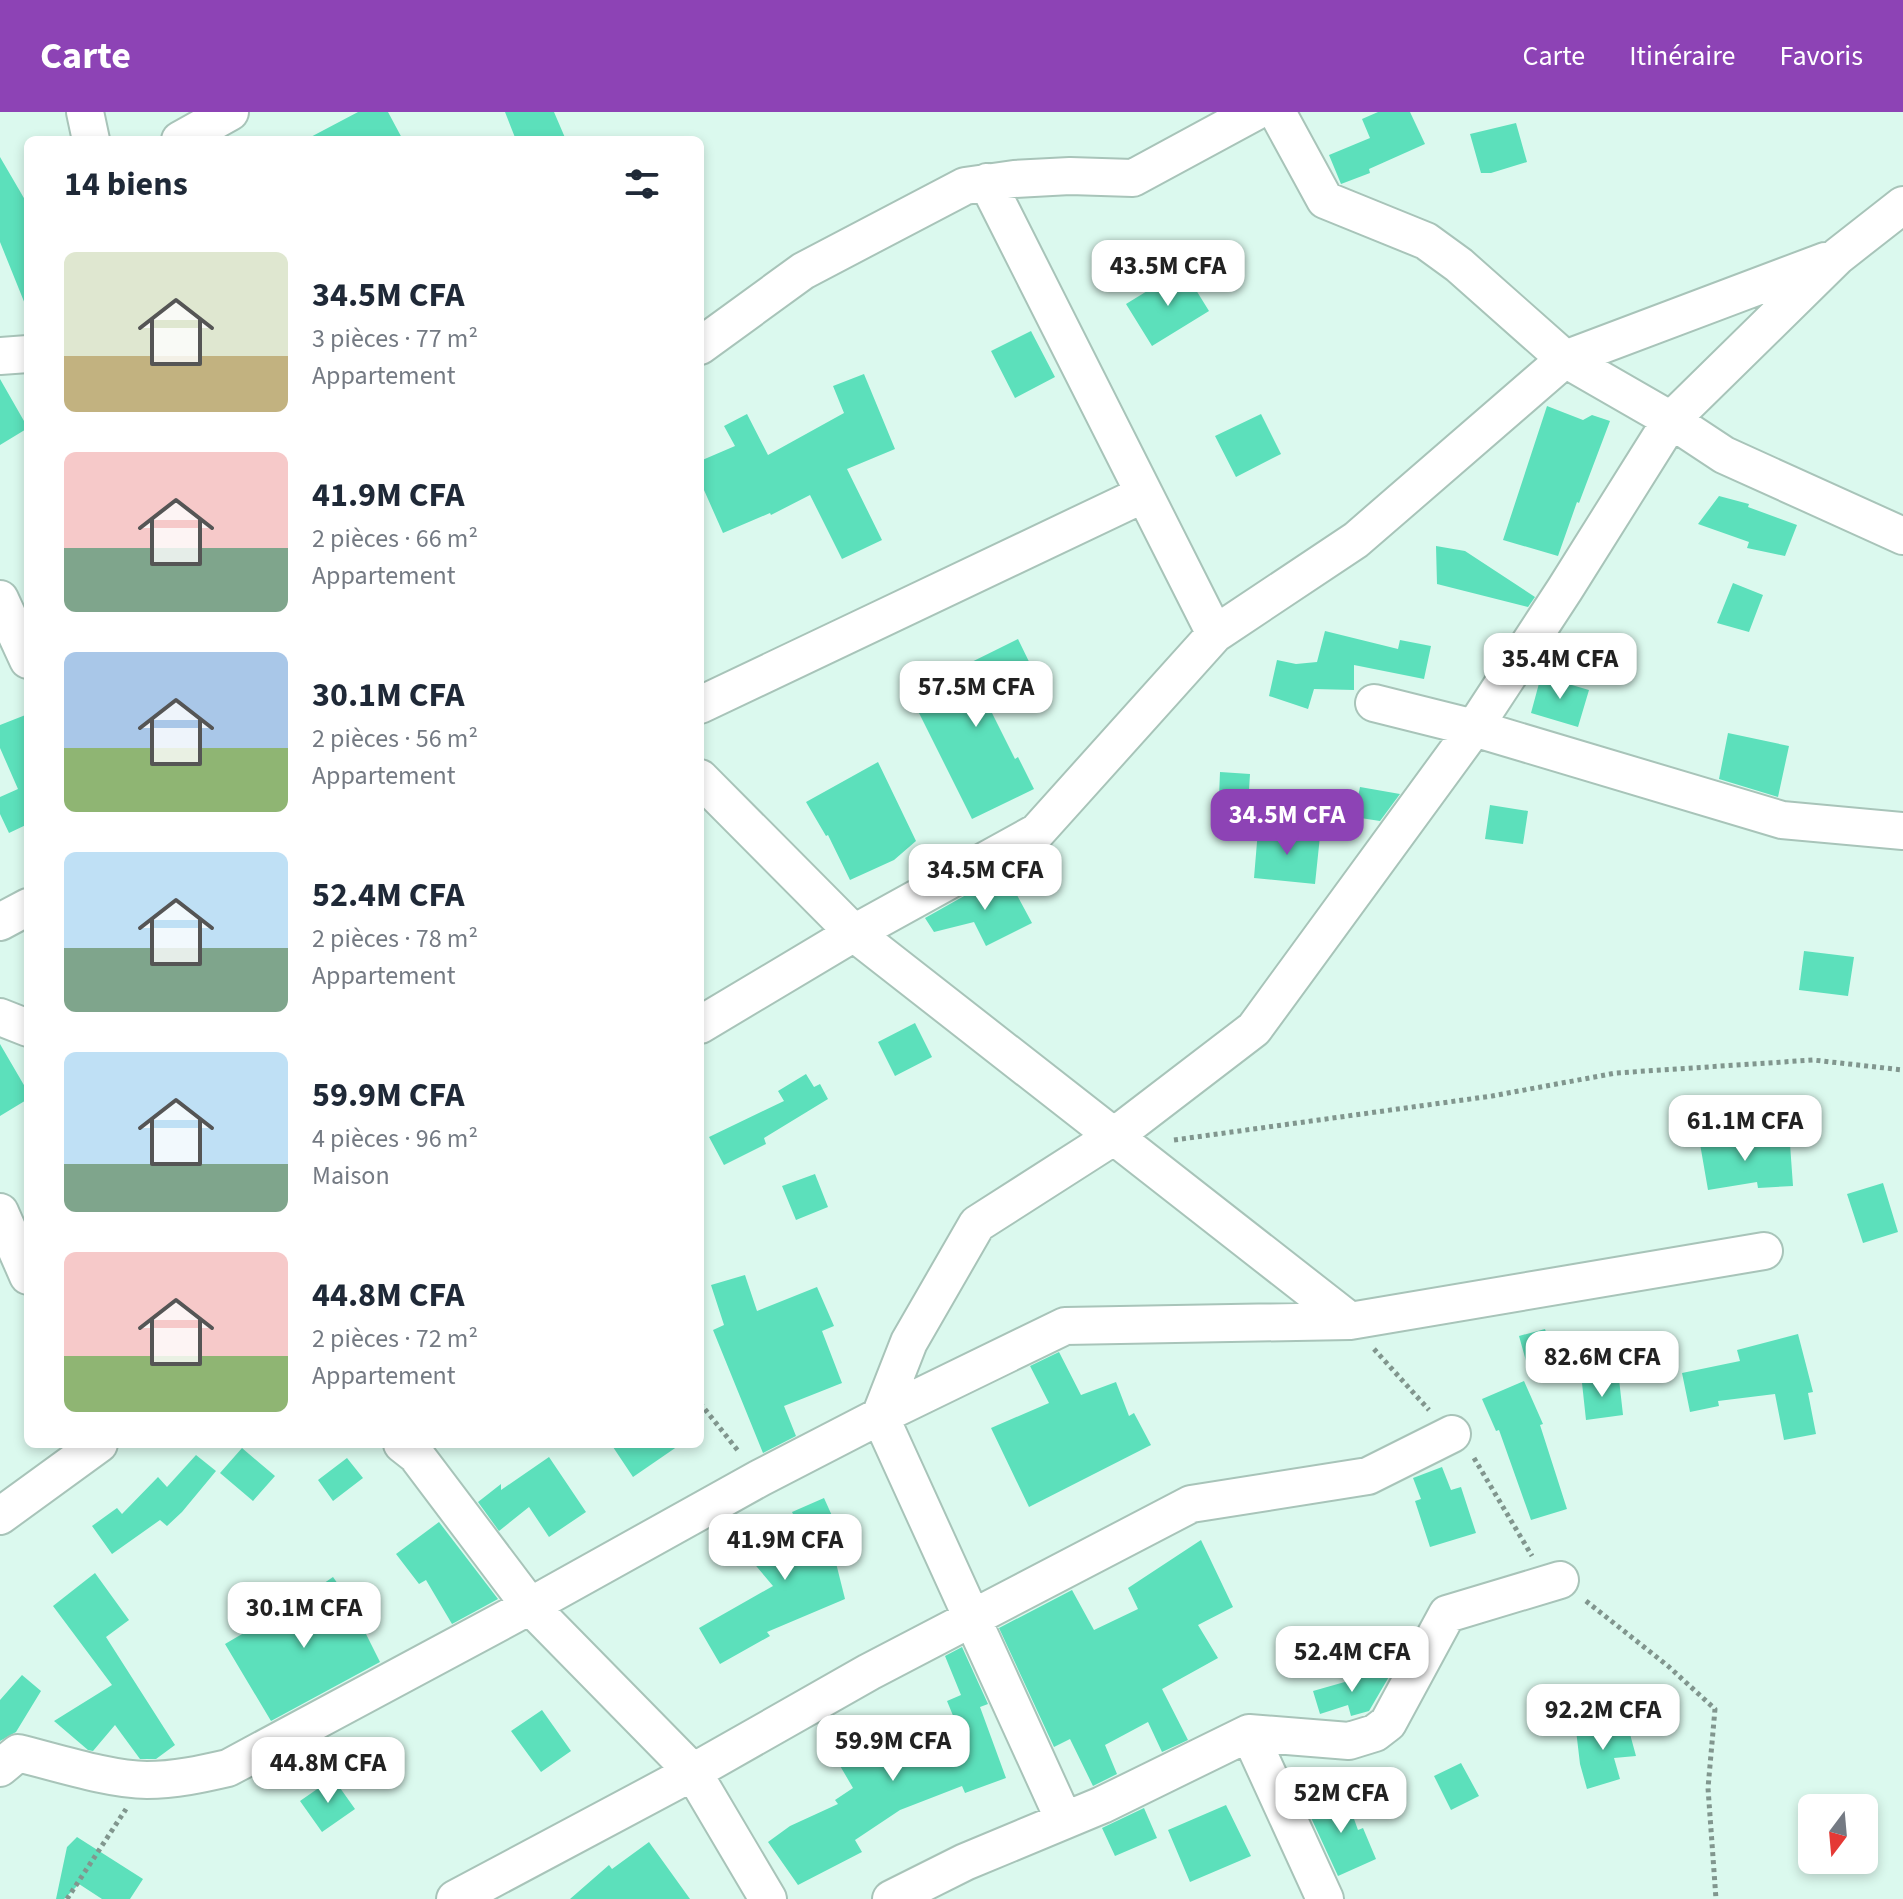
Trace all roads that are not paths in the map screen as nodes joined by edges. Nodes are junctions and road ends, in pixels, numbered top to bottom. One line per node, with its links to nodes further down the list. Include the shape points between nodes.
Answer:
1 (85, 112): 4 (street)
2 (1255, 112): 5 (street, via 1133,178)
3 (1277, 112): 11 (street, via 1325,200 1426,241)
4 (90, 136)
5 (987, 182): 8 (street, via 933,201 803,271); 13 (street)
6 (1903, 205): 7 (street)
7 (1838, 256): 11 (street); 12 (street)
8 (704, 343)
9 (24, 354): 10 (street)
10 (0, 356)
11 (1565, 359): 12 (street); 16 (street, via 1356,540)
12 (1671, 420): 14 (street, via 1724,455); 20 (street)
13 (1144, 494): 16 (street); 18 (street)
14 (1903, 536)
15 (0, 599): 17 (street)
16 (1215, 634): 25 (street, via 1037,832)
17 (24, 651)
18 (704, 703)
19 (1374, 703): 20 (street)
20 (1474, 728): 22 (street, via 1782,820); 29 (street, via 1254,1029)
21 (704, 782): 25 (street)
22 (1903, 831)
23 (24, 909): 24 (street)
24 (0, 922)
25 (854, 933): 27 (street); 29 (street)
26 (0, 1017): 28 (street)
27 (704, 1023)
28 (24, 1026)
29 (1113, 1137): 33 (street); 34 (street, via 977,1224 909,1342)
30 (0, 1212): 32 (street)
31 (1764, 1251): 33 (street)
32 (24, 1267)
33 (1350, 1321): 34 (street, via 1065,1326)
34 (880, 1416): 40 (street); 41 (street)
35 (1452, 1434): 41 (street, via 1368,1476 1191,1504)
36 (94, 1448): 38 (street)
37 (407, 1448): 40 (street)
38 (0, 1516)
39 (1560, 1580): 42 (street, via 1447,1614 1388,1723 1375,1733 1349,1741)
40 (530, 1606): 43 (street, via 228,1768 145,1780); 44 (street)
41 (972, 1618): 44 (street); 45 (street)
42 (1249, 1733): 45 (street); 49 (street)
43 (6, 1755)
44 (693, 1772): 46 (street); 47 (street)
45 (1064, 1820): 48 (street)
46 (455, 1899)
47 (768, 1899)
48 (891, 1899)
49 (1325, 1899)

